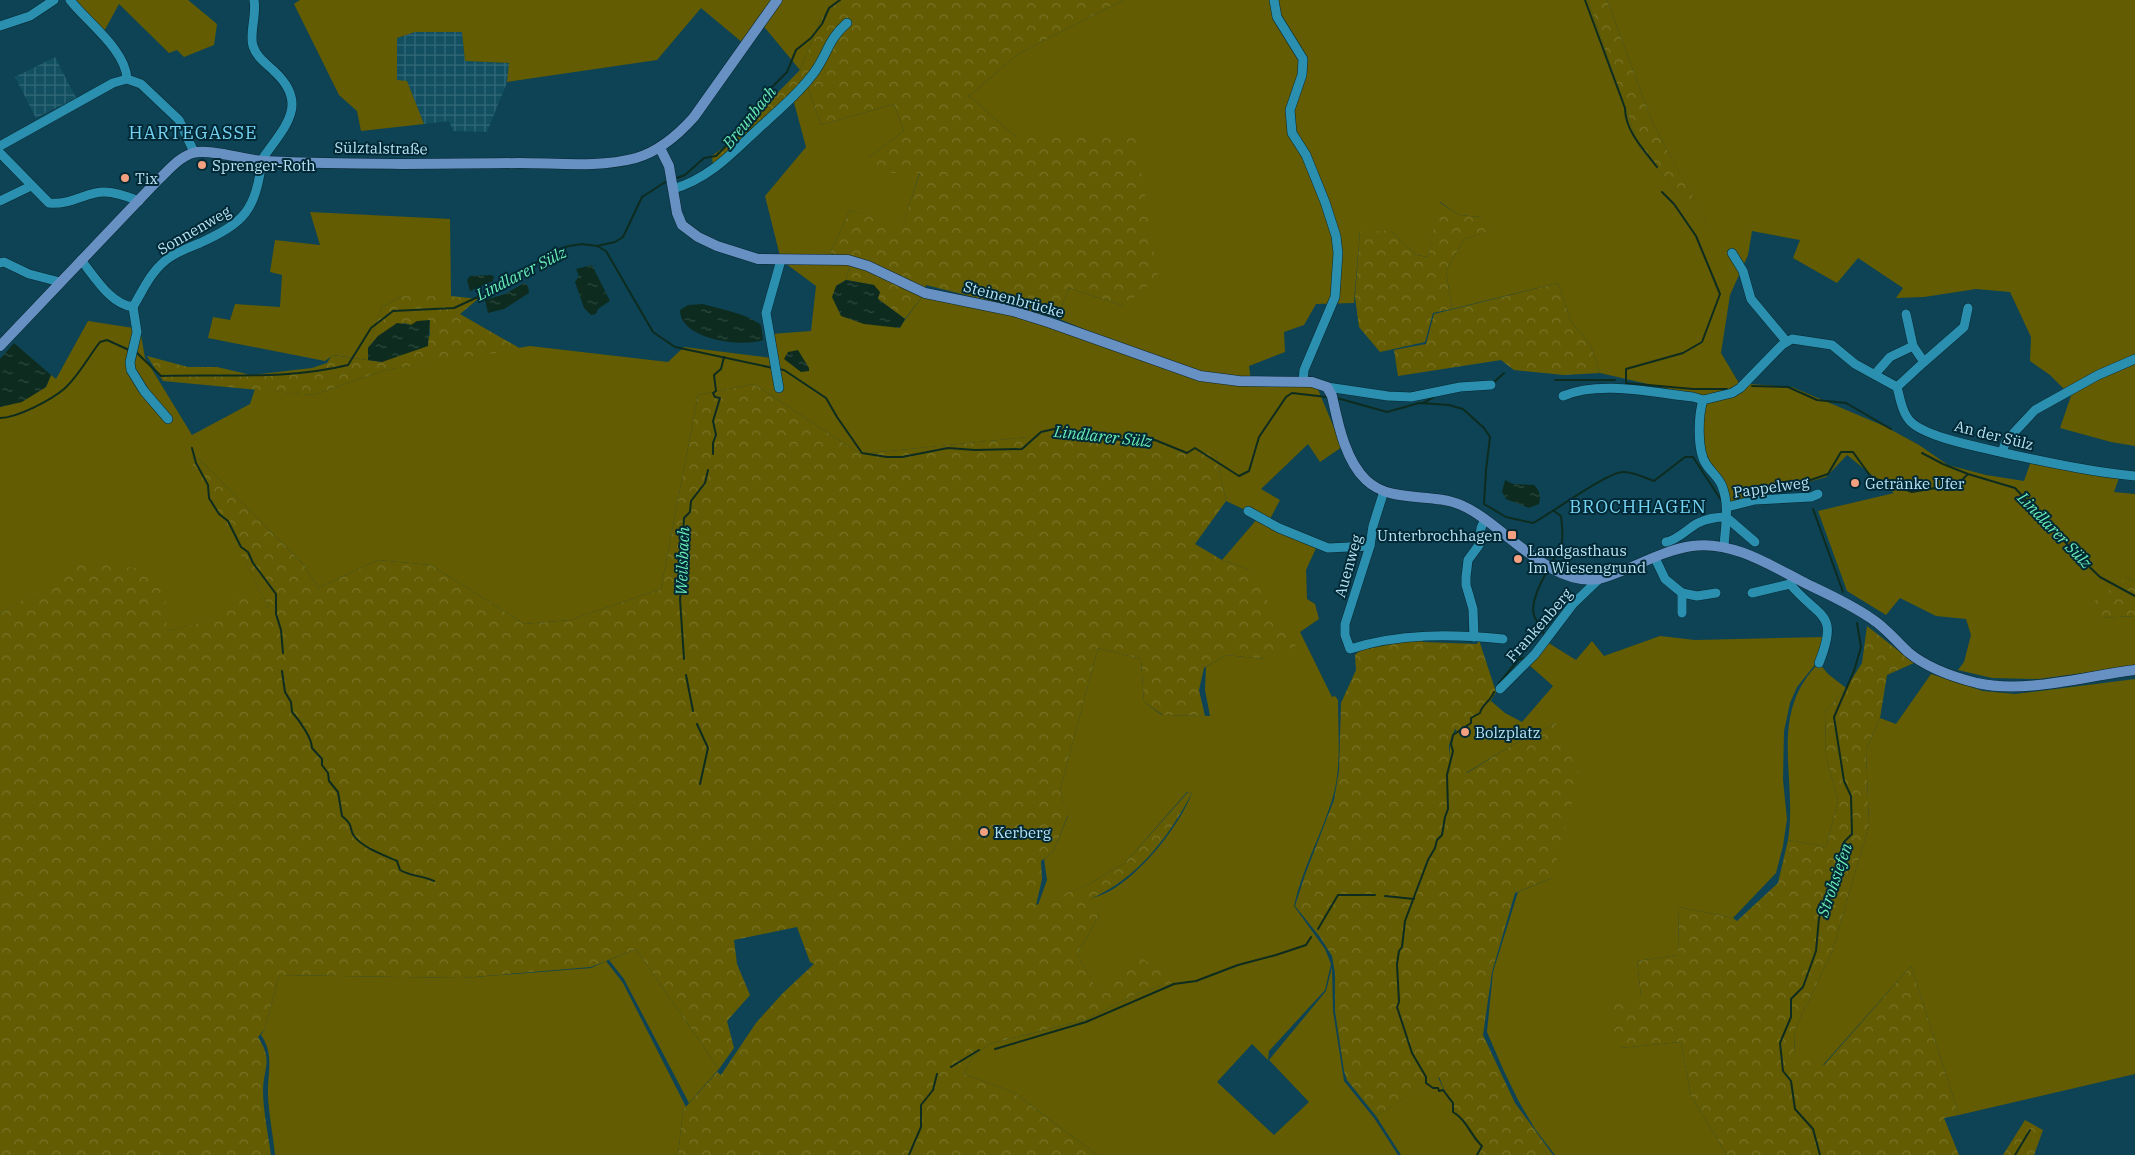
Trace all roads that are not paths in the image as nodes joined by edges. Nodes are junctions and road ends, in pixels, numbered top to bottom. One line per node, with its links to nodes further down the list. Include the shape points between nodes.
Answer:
1 (54, 0): 7 (street, via 30,16)
2 (254, 0): 13 (street, via 253,45 260,59 288,86 293,98 290,116)
3 (777, 0): 10 (main road, via 694,117)
4 (1274, 0): 32 (street, via 1277,17 1303,59 1302,75 1290,110 1292,132 1325,202 1338,254 1335,297 1304,370)
5 (72, 3): 8 (street, via 124,64)
6 (847, 23): 14 (street, via 837,32 819,66 798,94 720,165 688,185)
7 (0, 26)
8 (127, 79): 9 (street, via 113,83); 11 (street, via 141,84 179,120)
9 (0, 146)
10 (660, 148): 13 (main road, Sülztalstraße, via 638,158 585,163); 14 (main road, Steinenbrücke)
11 (194, 152): 13 (main road, Sülztalstraße); 17 (main road, via 179,160)
12 (0, 153): 15 (street)
13 (261, 161): 23 (street, Sonnenweg, via 258,190 244,216 230,228 167,259 148,279)
14 (672, 182): 20 (main road, Steinenbrücke, via 679,220 698,237 736,253 758,259)
15 (31, 186): 16 (street); 17 (street, via 49,203 62,204 104,192)
16 (0, 201)
17 (139, 202): 19 (main road)
18 (1732, 253): 26 (street, via 1743,271 1751,299)
19 (81, 260): 22 (main road); 23 (street, via 111,296)
20 (781, 260): 32 (main road, Steinenbrücke, via 848,260 925,292 1013,311 1200,376 1239,381); 35 (street, via 766,313)
21 (0, 263): 22 (street)
22 (60, 282): 27 (main road)
23 (133, 307): 39 (street, via 137,332 131,370)
24 (1968, 308): 30 (street, via 1964,328)
25 (1906, 314): 28 (street)
26 (1786, 341): 31 (street, via 1792,339 1832,345 1855,364); 38 (street, via 1740,388)
27 (0, 346)
28 (1913, 346): 30 (street); 31 (street, via 1890,357)
29 (2135, 359): 40 (street, via 2098,375 2035,410 2006,441)
30 (1924, 362): 34 (street)
31 (1875, 374): 34 (street)
32 (1303, 382): 36 (main road, Steinenbrücke)
33 (1491, 385): 36 (street, via 1460,387 1411,397)
34 (1897, 387): 40 (street, An der Sülz, via 1906,416 1912,423 1959,443)
35 (779, 388)
36 (1329, 389): 42 (main road, via 1357,470 1368,482)
37 (1564, 396): 38 (street, via 1585,389 1606,388)
38 (1703, 400): 44 (street, via 1700,424 1702,453 1722,485)
39 (168, 420)
40 (2002, 452): 41 (street, An der Sülz)
41 (2135, 476)
42 (1384, 491): 46 (main road, via 1446,500); 49 (street, Auenweg)
43 (1818, 494): 44 (street, Pappelweg, via 1755,500)
44 (1726, 508): 47 (street, Pappelweg); 48 (street); 50 (street)
45 (1248, 511): 49 (street, via 1328,548)
46 (1484, 521): 52 (main road, via 1567,576); 58 (street, via 1479,545 1468,560 1466,577 1473,609)
47 (1666, 542)
48 (1755, 542)
49 (1370, 546): 58 (street, Auenweg, via 1345,624 1350,649 1424,636)
50 (1724, 547): 51 (main road, via 1691,546); 53 (main road, via 1744,553)
51 (1655, 558): 52 (main road); 54 (street, via 1665,580)
52 (1599, 579): 62 (street, Frankenberg, via 1573,604 1535,654)
53 (1792, 580): 56 (street); 60 (street, via 1802,597 1824,616 1827,624 1828,636); 61 (main road, via 1871,618 1922,661 1976,682 2027,686)
54 (1682, 593): 55 (street, via 1697,596); 57 (street)
55 (1716, 593)
56 (1752, 593)
57 (1682, 613)
58 (1474, 637): 59 (street)
59 (1503, 639)
60 (1818, 663)
61 (2135, 670)
62 (1500, 689)

